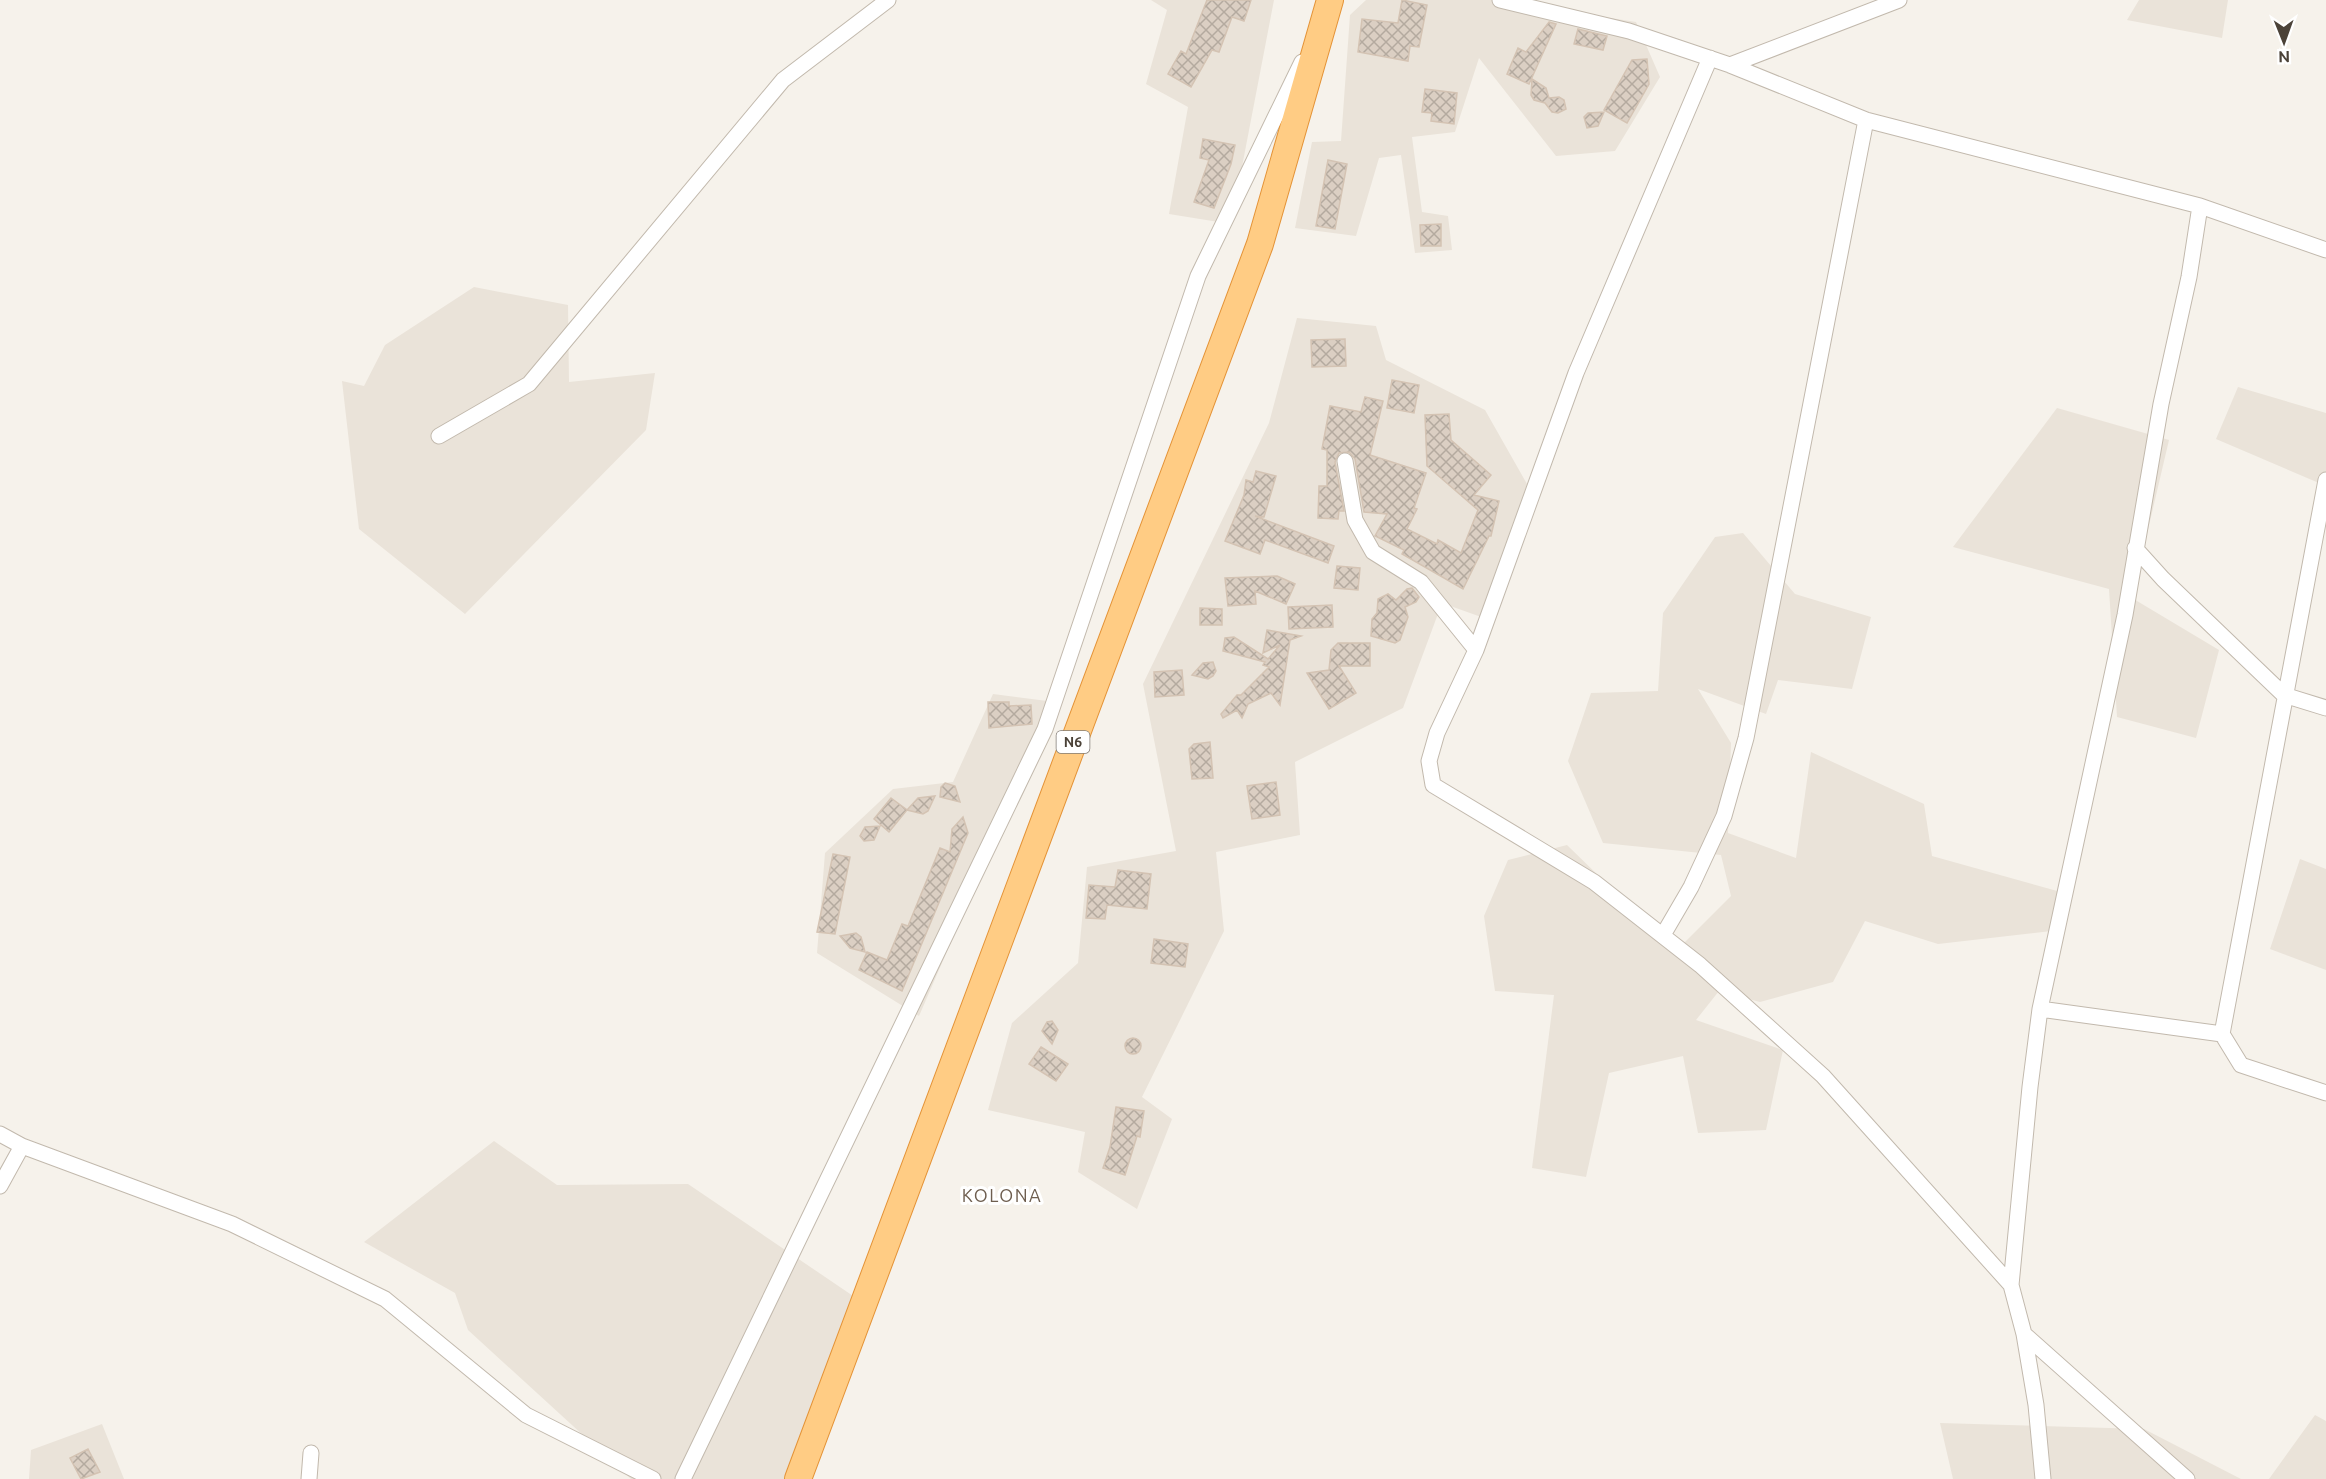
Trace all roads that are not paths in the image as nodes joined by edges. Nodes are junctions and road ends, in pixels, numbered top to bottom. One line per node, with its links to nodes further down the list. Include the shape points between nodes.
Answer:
1 (888, 0): 10 (street, via 783,80 529,384)
2 (1500, 0): 5 (street, via 1629,31)
3 (1899, 0): 6 (street)
4 (1329, 4): 29 (street, via 1198,276 1045,729); 30 (highway, N6, via 1260,243)
5 (1710, 58): 6 (street); 14 (street, via 1576,373)
6 (1730, 65): 7 (street)
7 (1866, 120): 8 (street); 17 (street, via 1746,738 1724,816 1691,887)
8 (2200, 207): 9 (street); 13 (street)
9 (2326, 250)
10 (439, 436)
11 (1345, 461): 14 (street, via 1355,520 1373,552 1421,582)
12 (2326, 480): 15 (street)
13 (2135, 548): 15 (street); 18 (street, via 2125,615)
14 (1476, 650): 17 (street, via 1437,733 1429,761 1433,785 1594,882)
15 (2284, 695): 16 (street); 19 (street)
16 (2326, 708)
17 (1663, 935): 24 (street, via 1823,1076)
18 (2040, 1010): 19 (street); 24 (street)
19 (2222, 1034): 20 (street, via 2241,1065)
20 (2326, 1093)
21 (0, 1134): 22 (street)
22 (22, 1146): 23 (street); 28 (street, via 232,1224 385,1299 526,1415)
23 (0, 1186)
24 (2011, 1285): 25 (street)
25 (2024, 1334): 31 (street); 32 (street)
26 (310, 1453): 27 (street)
27 (309, 1479)
28 (653, 1479)
29 (683, 1479)
30 (798, 1479)
31 (2043, 1479)
32 (2187, 1479)

